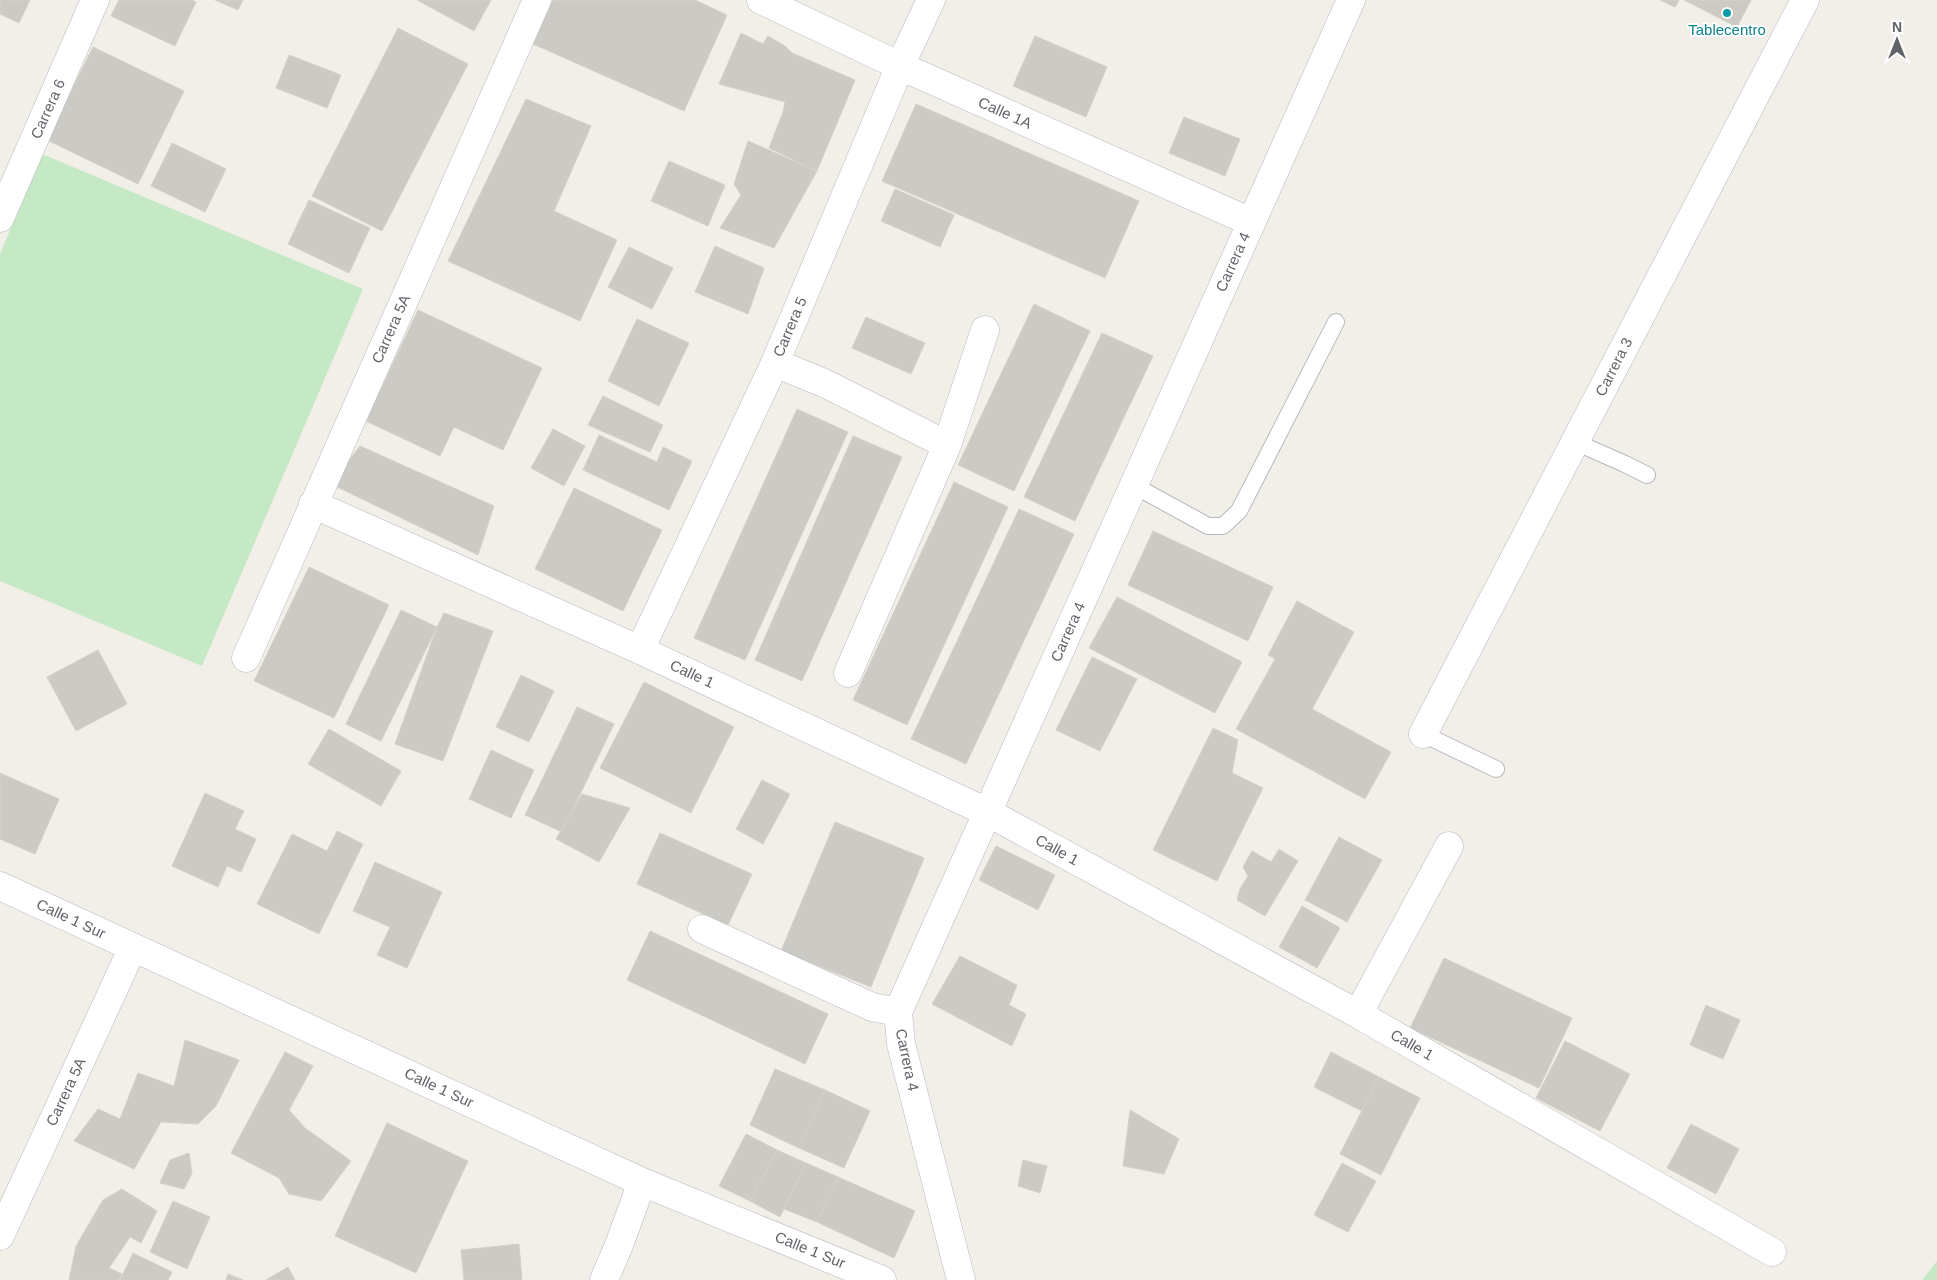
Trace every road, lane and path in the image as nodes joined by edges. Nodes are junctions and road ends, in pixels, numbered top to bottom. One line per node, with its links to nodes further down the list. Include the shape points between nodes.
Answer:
1 (95, 0): 8 (street, Carrera 6)
2 (537, 0): 17 (street, Carrera 5A)
3 (761, 0): 7 (street, Calle 1A)
4 (931, 0): 7 (street, Carrera 5)
5 (1351, 0): 9 (street, Carrera 4)
6 (1805, 0): 13 (street, Carrera 3)
7 (900, 66): 9 (street, Calle 1A); 12 (street, Carrera 5)
8 (0, 218)
9 (1251, 222): 16 (street, Carrera 4)
10 (1336, 322): 16 (lane, via 1239,511 1223,526 1208,526)
11 (985, 330): 14 (street)
12 (775, 363): 14 (street, via 824,382); 18 (street, Carrera 5)
13 (1576, 442): 15 (lane); 21 (street, Carrera 3)
14 (947, 445): 20 (street)
15 (1647, 475)
16 (1134, 485): 23 (street, Carrera 4)
17 (313, 504): 18 (street, Calle 1); 19 (street, Carrera 5A)
18 (640, 650): 23 (street, Calle 1)
19 (246, 658)
20 (848, 673)
21 (1422, 734): 22 (lane)
22 (1496, 769)
23 (987, 812): 28 (street, Carrera 4); 29 (street, Calle 1)
24 (1449, 846): 29 (street)
25 (0, 886): 27 (street, Calle 1 Sur)
26 (702, 929): 28 (street, via 872,1007)
27 (133, 947): 30 (street, Calle 1 Sur); 31 (street, Carrera 5A)
28 (898, 1012): 35 (street, Carrera 4, via 901,1044)
29 (1358, 1014): 32 (street, Calle 1)
30 (642, 1182): 33 (street); 34 (street, Calle 1 Sur)
31 (0, 1236)
32 (1772, 1252)
33 (604, 1280)
34 (882, 1280)
35 (961, 1280)

